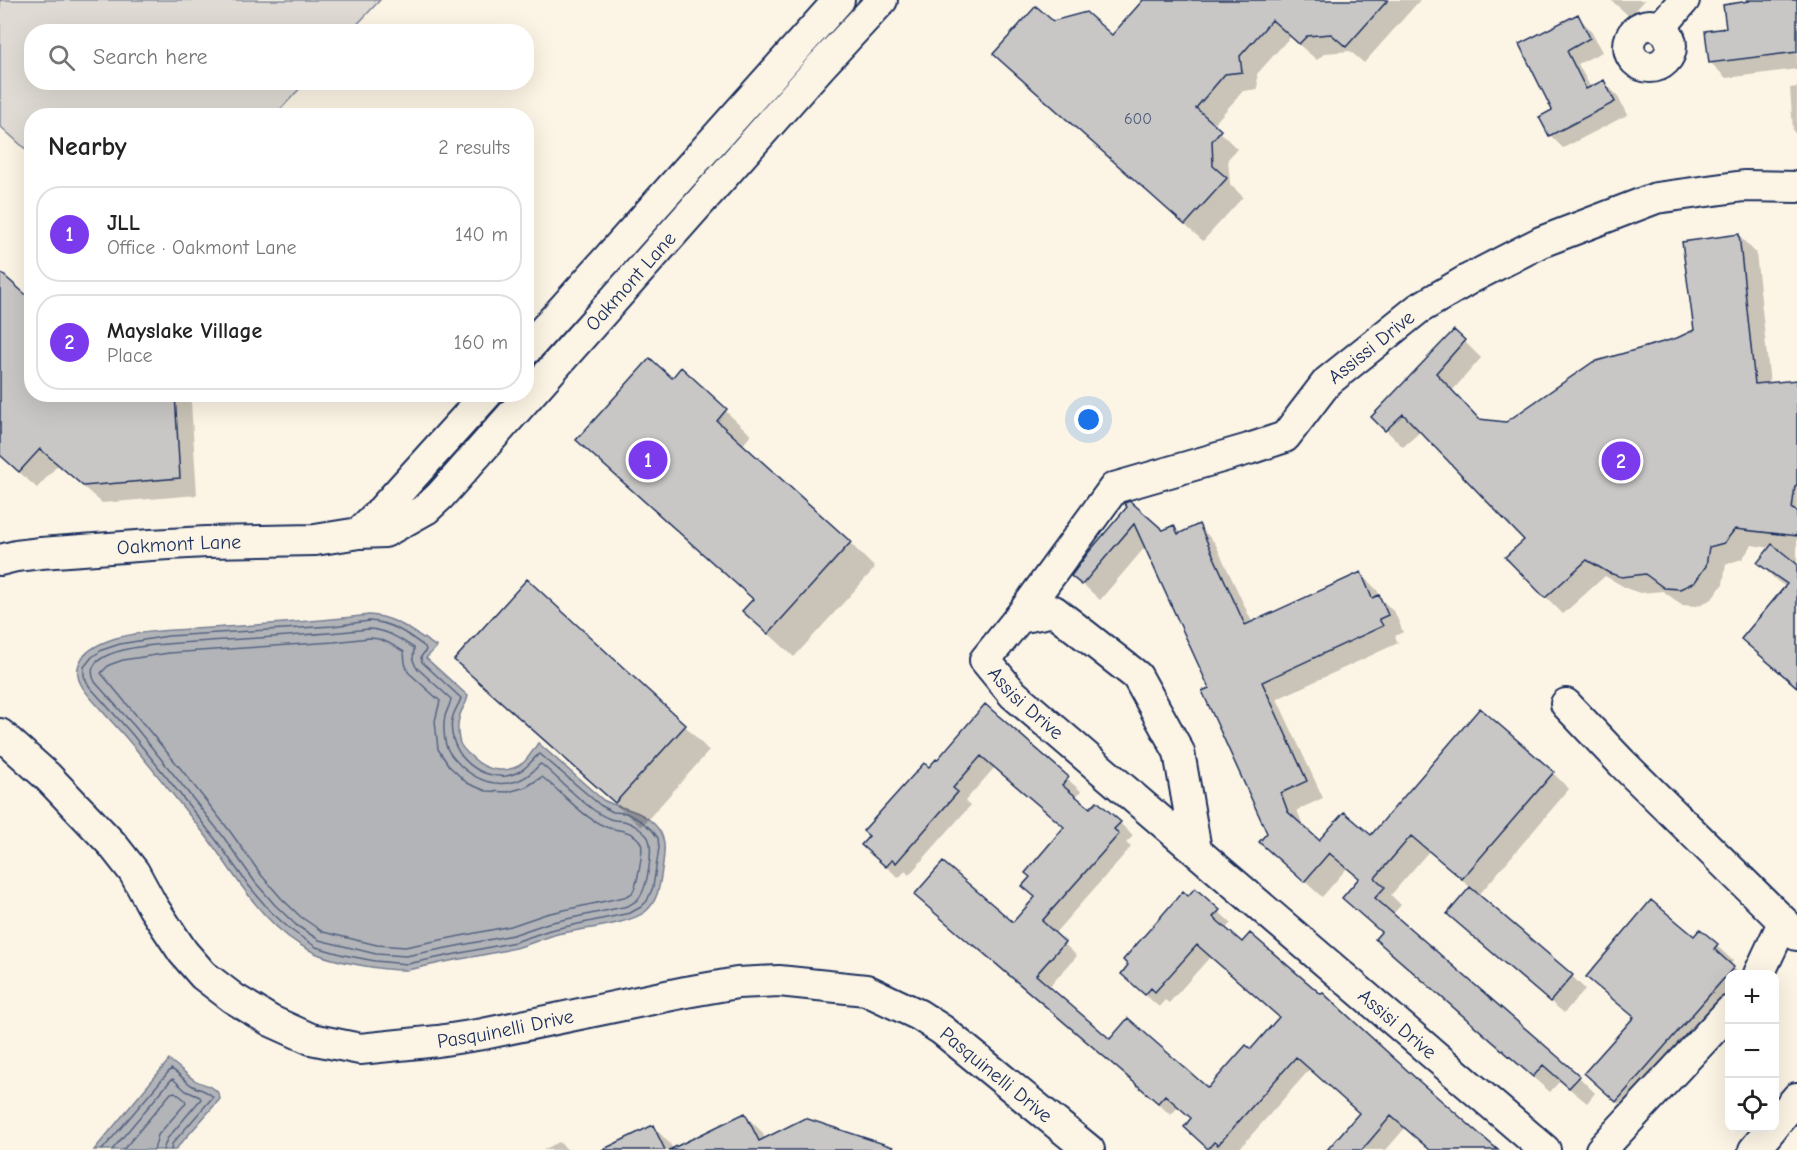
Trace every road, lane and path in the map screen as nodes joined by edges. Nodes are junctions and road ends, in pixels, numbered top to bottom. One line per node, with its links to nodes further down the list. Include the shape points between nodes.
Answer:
1 (839, 0): 6 (street, Oakmont Lane)
2 (882, 0): 7 (street, Oakmont Lane)
3 (1684, 0): 4 (street)
4 (1661, 27)
5 (1797, 187): 12 (street, Assissi Drive, via 1744,186 1656,198 1541,242 1468,279 1418,309 1327,382 1285,437 1114,488)
6 (534, 341)
7 (534, 389)
8 (480, 402): 10 (street)
9 (523, 402): 10 (street, Oakmont Lane, via 426,509 385,532)
10 (359, 533): 11 (street, Oakmont Lane, via 315,540 118,547)
11 (0, 560)
12 (1019, 618): 15 (street, via 1054,611 1137,676 1179,752); 15 (street, Assisi Drive, via 985,660 1013,694)
13 (1566, 704): 16 (street)
14 (0, 734): 22 (street, Pasquinelli Drive, via 112,844 134,872 183,952 203,975 271,1021 311,1039 360,1049 483,1034 737,983 779,981 846,987 866,990 942,1030)
15 (1196, 850): 23 (street, Assisi Drive)
16 (1790, 929): 17 (street)
17 (1762, 970)
18 (1725, 1016): 24 (street)
19 (1797, 1098): 20 (street)
20 (1779, 1119)
21 (1768, 1132): 25 (street)
22 (1089, 1150)
23 (1545, 1150)
24 (1601, 1150)
25 (1754, 1150)

